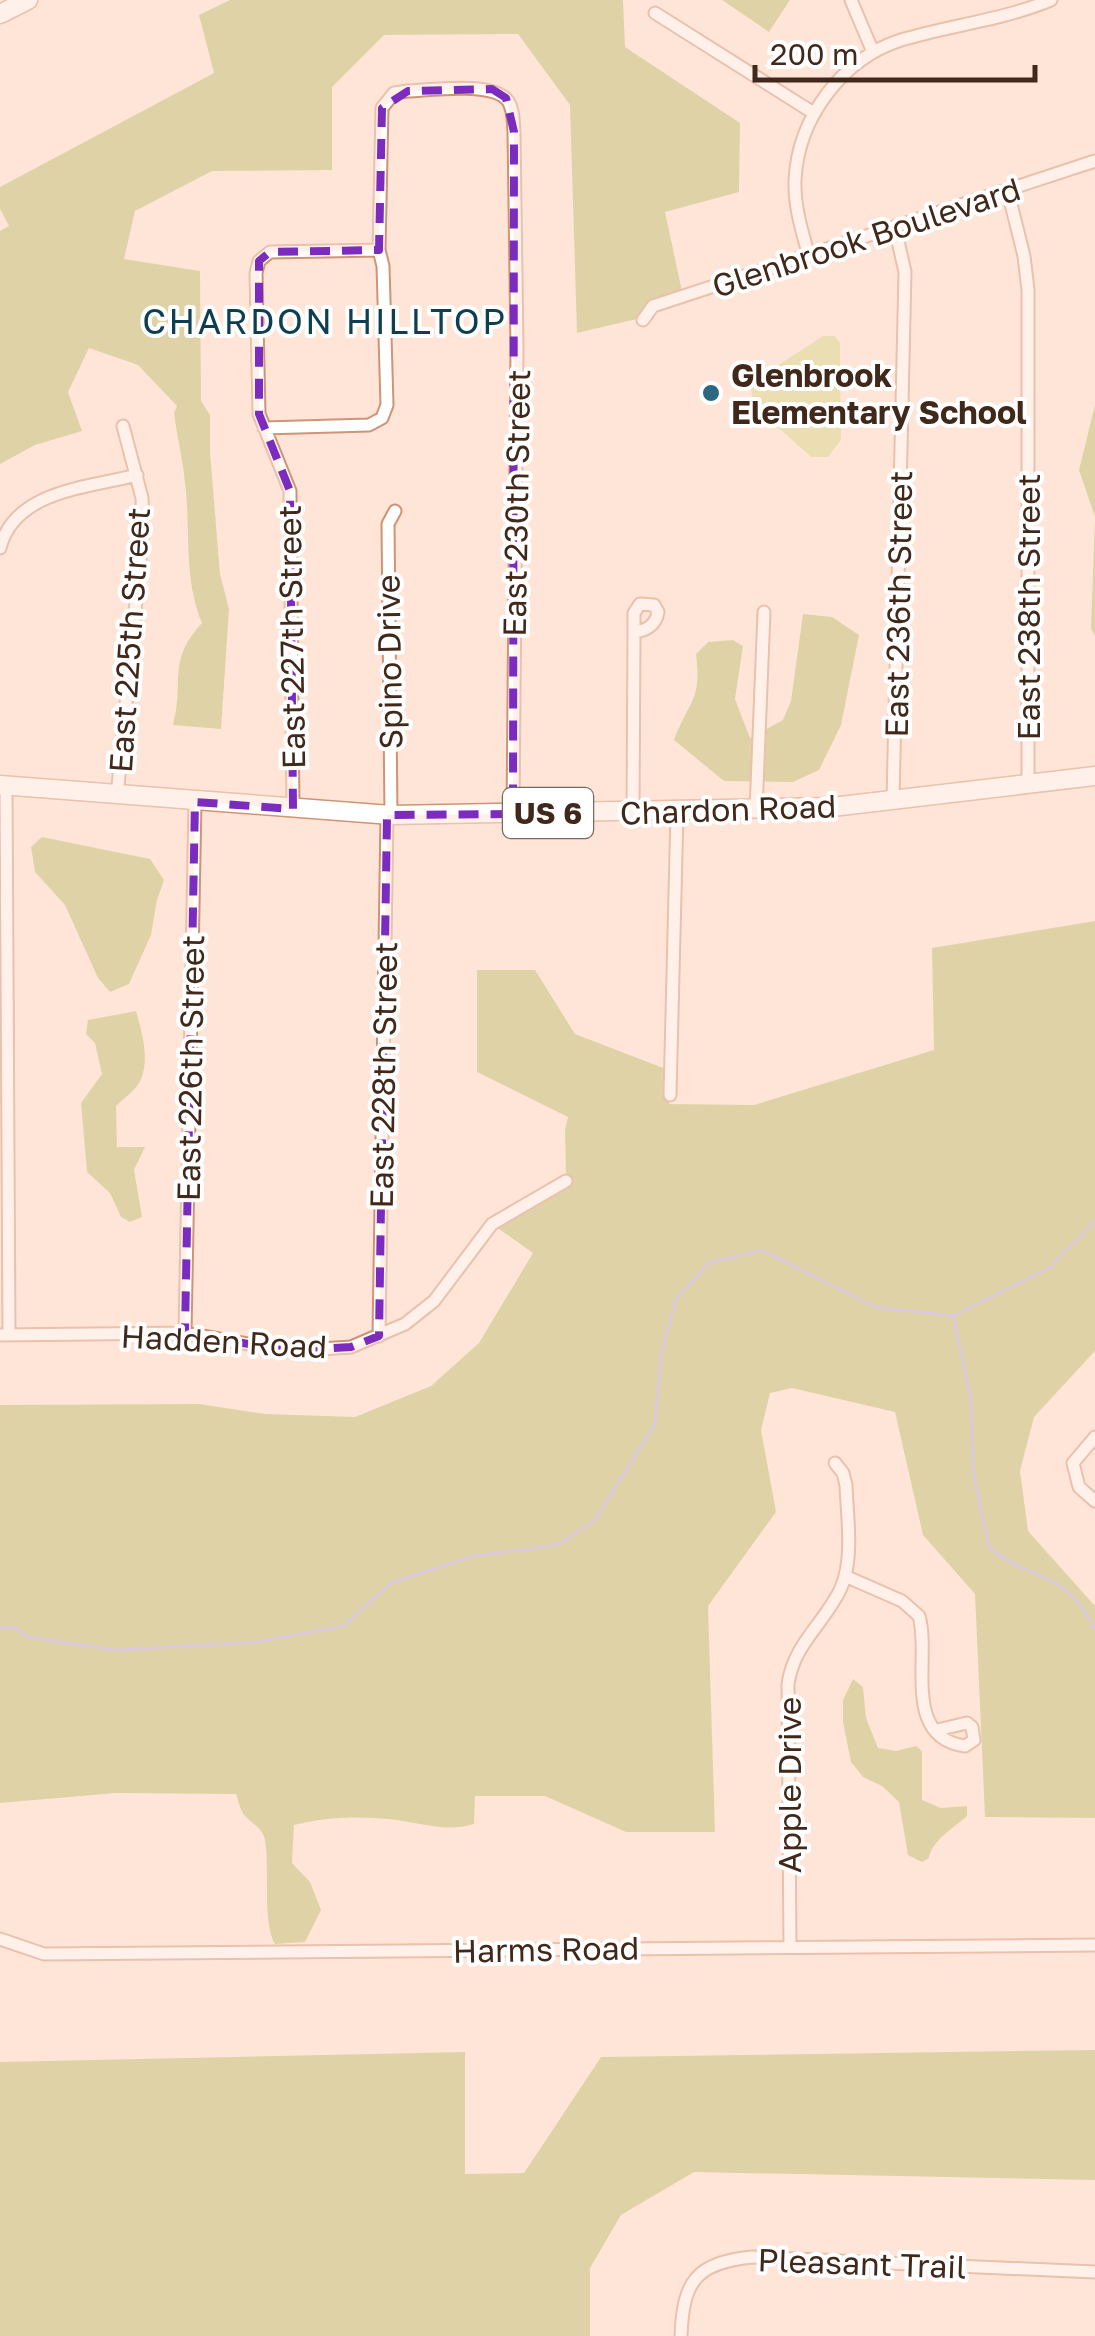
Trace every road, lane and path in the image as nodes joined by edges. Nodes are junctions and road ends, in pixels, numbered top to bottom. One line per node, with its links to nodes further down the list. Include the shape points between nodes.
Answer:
1 (28, 0): 5 (main road)
2 (851, 0): 6 (street)
3 (1047, 1): 6 (street)
4 (655, 13): 7 (street)
5 (0, 14)
6 (873, 52): 7 (street)
7 (812, 112): 12 (street, via 795,179)
8 (1095, 161): 9 (street, Glenbrook Boulevard)
9 (1008, 192): 10 (street, Glenbrook Boulevard); 22 (street, East 238th Street, via 1028,290)
10 (894, 228): 12 (street, Glenbrook Boulevard); 25 (street, East 236th Street, via 905,272)
11 (380, 250): 15 (street, via 387,405 382,418 369,425); 15 (street, East 227th Street, via 270,252 258,261 257,400); 31 (street, East 230th Street, via 380,125 394,93 492,89 506,98 514,132 517,369)
12 (809, 256): 13 (street, Glenbrook Boulevard, via 653,306)
13 (642, 320)
14 (124, 426): 16 (street, East 225th Street)
15 (264, 428): 27 (street, East 227th Street, via 290,491)
16 (137, 475): 18 (street, via 28,506); 24 (street, East 225th Street, via 143,530)
17 (395, 511): 32 (street, Spino Drive, via 388,524)
18 (0, 548)
19 (764, 612): 28 (street)
20 (634, 632): 29 (street)
21 (1095, 776): 22 (main road, Chardon Road / US 6)
22 (1028, 784): 25 (main road, Chardon Road / US 6)
23 (3, 785): 24 (main road, Chardon Road / US 6); 36 (street)
24 (117, 796): 26 (main road, Chardon Road / US 6)
25 (893, 800): 28 (main road, Chardon Road / US 6)
26 (195, 802): 27 (main road, Chardon Road / US 6); 35 (street, East 226th Street)
27 (293, 810): 32 (main road, Chardon Road / US 6)
28 (756, 810): 30 (main road, Chardon Road / US 6)
29 (632, 812): 30 (main road, Chardon Road / US 6); 31 (main road, Chardon Road / US 6)
30 (677, 812): 33 (street)
31 (513, 814): 32 (main road, Chardon Road / US 6)
32 (389, 815): 37 (street, East 228th Street)
33 (670, 1095)
34 (566, 1182): 37 (street, Hadden Road, via 492,1224 434,1301)
35 (186, 1334): 36 (street, Hadden Road); 37 (street, Hadden Road, via 289,1351 351,1347)
36 (4, 1335)
37 (379, 1336)
38 (1095, 1437): 40 (street, via 1073,1463 1079,1487)
39 (835, 1463): 41 (street, Apple Drive, via 846,1485)
40 (1095, 1501)
41 (845, 1576): 42 (street, via 902,1600 919,1616 922,1699); 45 (street, Apple Drive, via 796,1653 789,1676)
42 (936, 1730)
43 (0, 1938): 45 (street, Harms Road, via 44,1954)
44 (1095, 1945): 45 (street, Harms Road)
45 (790, 1946)
46 (1095, 2272): 47 (street, Pleasant Trail, via 723,2260 688,2287)
47 (681, 2336)

